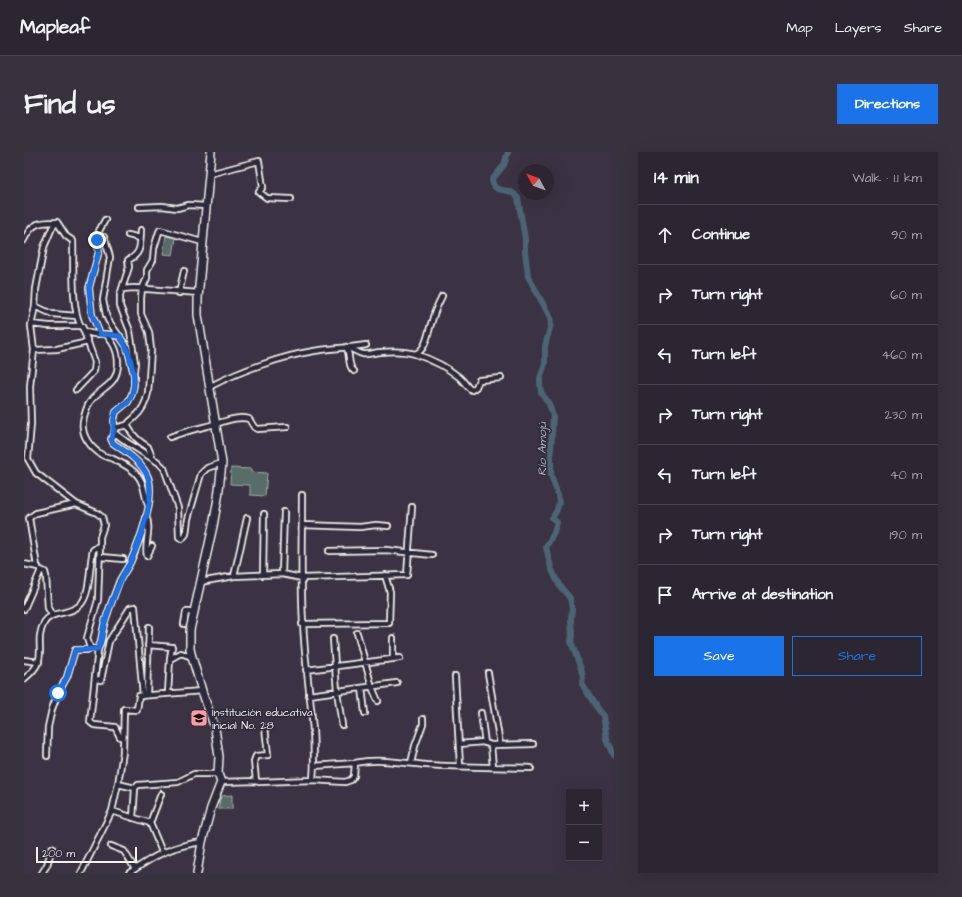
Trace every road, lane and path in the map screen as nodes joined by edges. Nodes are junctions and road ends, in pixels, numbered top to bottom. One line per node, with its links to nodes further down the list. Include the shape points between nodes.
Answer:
1 (211, 152): 2 (highway)
2 (209, 174): 3 (street, via 259,161 263,187 259,192 267,198); 4 (highway)
3 (291, 199)
4 (206, 206): 5 (street); 13 (highway)
5 (138, 207)
6 (105, 220): 24 (street, via 99,231 99,251 89,288 92,315)
7 (57, 222): 12 (street, via 33,225); 20 (street, via 44,246); 21 (street, via 66,236 73,241)
8 (141, 230): 11 (street)
9 (128, 234): 11 (street)
10 (104, 237): 26 (street, via 110,257 103,300 108,320)
11 (140, 238): 15 (street, via 136,256 128,260)
12 (24, 240)
13 (202, 242): 16 (street, via 160,230 153,260 147,270 147,278); 18 (highway)
14 (184, 271): 17 (street)
15 (122, 289): 16 (street); 33 (street, via 120,306 130,331 135,363)
16 (142, 289): 17 (street); 38 (street, via 141,314 151,350 148,393 141,411)
17 (179, 293): 18 (street)
18 (199, 294): 35 (highway, via 200,334)
19 (442, 296): 31 (street, via 423,348)
20 (35, 306): 21 (street, via 52,314); 22 (street)
21 (77, 316): 23 (street)
22 (31, 324): 23 (street); 30 (street)
23 (82, 326): 24 (street, via 90,333); 27 (street)
24 (100, 334): 25 (street)
25 (106, 334): 26 (street); 47 (street, via 118,354 118,372 109,386 90,402 83,422 85,438 102,456 114,459 138,475)
26 (120, 336): 33 (street, via 128,352)
27 (88, 342): 30 (street, via 56,349); 36 (street, via 95,362 94,371)
28 (366, 345): 29 (street)
29 (347, 347): 31 (street, via 363,354); 32 (street, via 351,369); 35 (street, via 294,355 230,376)
30 (34, 350): 46 (street, via 30,386 31,424 28,459 36,473)
31 (415, 354): 34 (street, via 454,373 472,390 479,380)
32 (354, 371)
33 (134, 375): 40 (street, via 132,394 128,402 116,412)
34 (502, 378)
35 (211, 386): 37 (highway)
36 (76, 390)
37 (216, 424): 39 (street, via 246,418 250,419 257,429); 42 (street); 44 (highway)
38 (127, 425): 40 (street); 43 (street, via 134,437 148,447)
39 (287, 427)
40 (115, 428): 41 (street)
41 (114, 435): 43 (street); 47 (street, via 111,439 113,443 143,468 148,478)
42 (170, 437)
43 (152, 457): 44 (street, via 164,468 178,508 179,537 182,539 186,534 201,474 207,468)
44 (222, 463): 69 (highway, via 216,510)
45 (302, 495): 53 (street)
46 (76, 504): 55 (street, via 102,517 104,525); 63 (street, via 36,513 30,518)
47 (149, 506): 51 (street)
48 (412, 507): 58 (street)
49 (284, 512): 64 (street)
50 (264, 514): 65 (street)
51 (146, 516): 56 (street, via 147,556); 81 (street, via 130,563 120,580 104,624)
52 (247, 518): 67 (street)
53 (302, 525): 54 (street); 68 (street)
54 (388, 526)
55 (100, 545): 60 (street); 72 (street, via 93,550 85,597 68,612)
56 (152, 546)
57 (329, 551): 58 (street)
58 (408, 552): 59 (street); 66 (street, via 407,575)
59 (432, 555)
60 (101, 556): 61 (street); 80 (street, via 98,600 87,638)
61 (123, 559)
62 (24, 564): 63 (street)
63 (39, 568): 70 (street); 72 (street, via 45,572 48,608)
64 (282, 574): 65 (street); 68 (street)
65 (263, 575): 67 (street)
66 (385, 575): 68 (street); 74 (street, via 390,592 389,623)
67 (234, 576): 69 (street)
68 (302, 578): 74 (street)
69 (200, 582): 71 (highway)
70 (24, 609)
71 (193, 612): 73 (street, via 186,612); 82 (highway, via 189,641)
72 (52, 615): 87 (street, via 44,622 40,634)
73 (184, 624)
74 (302, 624): 90 (street)
75 (149, 627): 79 (street)
76 (357, 633): 88 (street)
77 (393, 638): 84 (street)
78 (333, 639): 89 (street)
79 (148, 645): 83 (street, via 172,647); 101 (street)
80 (90, 648): 81 (street); 115 (street, via 75,650 67,677 52,709 48,726)
81 (98, 649): 94 (street)
82 (192, 657): 83 (street, via 181,653); 98 (highway)
83 (170, 658): 100 (street)
84 (393, 658): 85 (street); 88 (street)
85 (400, 658)
86 (24, 660): 87 (street)
87 (39, 662): 93 (street, via 33,672)
88 (364, 662): 89 (street); 96 (street)
89 (335, 666): 90 (street); 99 (street)
90 (306, 670): 102 (street)
91 (488, 673): 112 (street)
92 (455, 676): 111 (street)
93 (24, 679)
94 (95, 679): 101 (street, via 101,680 109,641 130,608 135,607); 107 (street, via 90,722 94,725 115,727 122,737)
95 (397, 683): 96 (street)
96 (372, 687): 97 (street); 103 (street)
97 (362, 688): 99 (street); 104 (street)
98 (202, 691): 100 (street); 122 (highway, via 215,728 219,757)
99 (337, 691): 102 (street); 108 (street)
100 (168, 693): 101 (street)
101 (145, 695): 107 (street, via 139,696 137,710 124,710)
102 (309, 695): 118 (street, via 315,743)
103 (378, 700)
104 (365, 712)
105 (481, 713): 110 (street)
106 (423, 719): 117 (street)
107 (123, 721): 126 (street, via 123,752)
108 (342, 725)
109 (265, 726): 124 (street, via 268,755 256,756)
110 (485, 743): 111 (street); 114 (street)
111 (459, 744): 119 (street)
112 (500, 744): 113 (street); 114 (street)
113 (533, 744)
114 (491, 745): 120 (street)
115 (47, 756)
116 (355, 763): 117 (street); 118 (street); 123 (street, via 354,776 351,780)
117 (408, 763): 119 (street)
118 (314, 766): 123 (street)
119 (460, 766): 120 (street)
120 (493, 767): 121 (street)
121 (531, 768)
122 (218, 774): 125 (highway); 127 (street, via 194,774 178,782 138,785)
123 (313, 780): 124 (street)
124 (256, 781): 125 (street)
125 (221, 782): 132 (highway)
126 (118, 784): 127 (street); 129 (street)
127 (136, 788): 130 (street)
128 (161, 794): 131 (street)
129 (112, 811): 130 (street); 138 (street)
130 (133, 818): 131 (street)
131 (150, 823): 135 (street)
132 (202, 842): 135 (street); 140 (highway)
133 (111, 846): 136 (street, via 124,851)
134 (52, 848): 137 (street)
135 (162, 852): 136 (street)
136 (135, 869): 139 (street)
137 (42, 873)
138 (81, 873)
139 (129, 873)
140 (197, 873)

